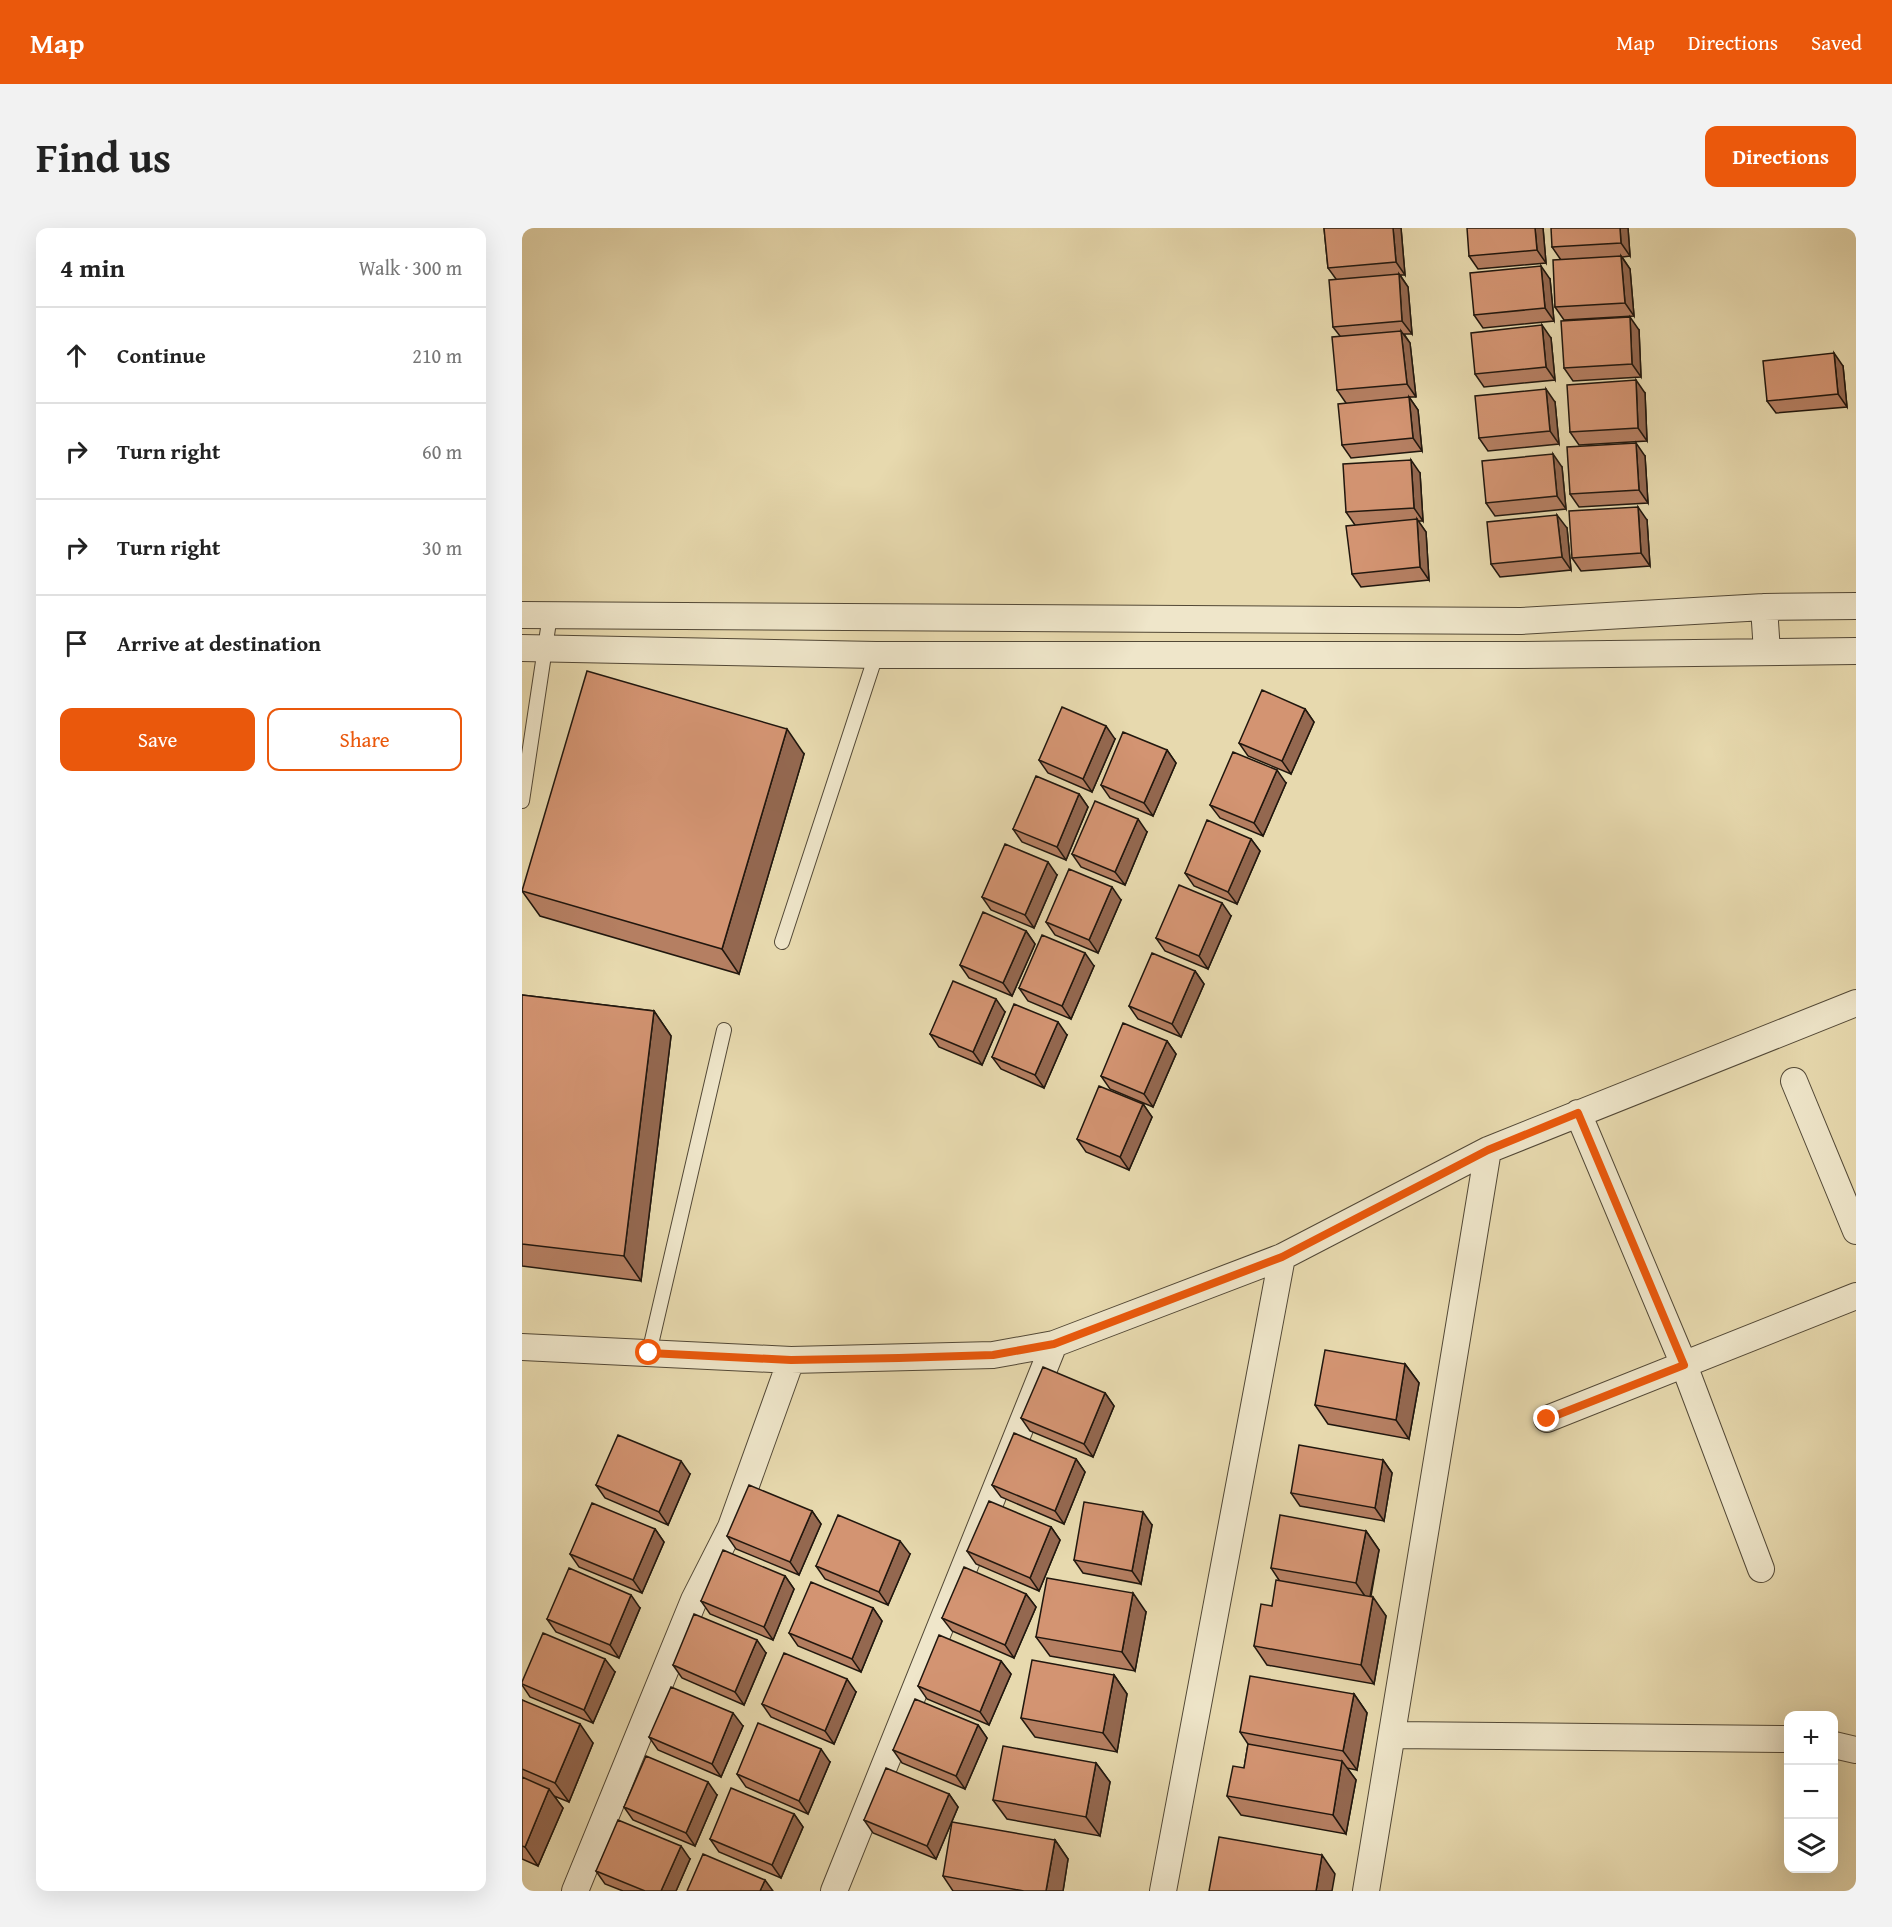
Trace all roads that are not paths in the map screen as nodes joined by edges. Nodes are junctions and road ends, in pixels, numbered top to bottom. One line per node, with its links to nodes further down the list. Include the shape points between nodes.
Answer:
1 (1856, 606): 2 (street)
2 (1764, 607): 5 (street); 8 (street)
3 (522, 615): 4 (street)
4 (550, 615): 5 (street); 6 (lane)
5 (1521, 621): 9 (street)
6 (533, 648): 10 (street); 11 (lane)
7 (1856, 651): 8 (street)
8 (1767, 652): 9 (street)
9 (1522, 654): 10 (street)
10 (876, 655): 12 (lane)
11 (522, 801)
12 (782, 942)
13 (1856, 1003): 16 (street)
14 (724, 1030): 23 (lane)
15 (1794, 1081): 18 (street)
16 (1578, 1113): 17 (street); 25 (street)
17 (1488, 1150): 19 (street); 28 (street)
18 (1856, 1231)
19 (1282, 1257): 21 (street); 34 (street)
20 (1856, 1296): 25 (street)
21 (1054, 1344): 24 (street, via 993,1355); 33 (street)
22 (522, 1347): 23 (street)
23 (649, 1353): 24 (street)
24 (791, 1360): 32 (street, via 731,1527 694,1600)
25 (1684, 1365): 26 (street); 27 (street)
26 (1547, 1419)
27 (1761, 1569)
28 (1392, 1735): 29 (street); 35 (street)
29 (1784, 1739)
30 (1838, 1746): 31 (street)
31 (1856, 1750)
32 (575, 1891)
33 (834, 1891)
34 (1163, 1891)
35 (1366, 1891)

